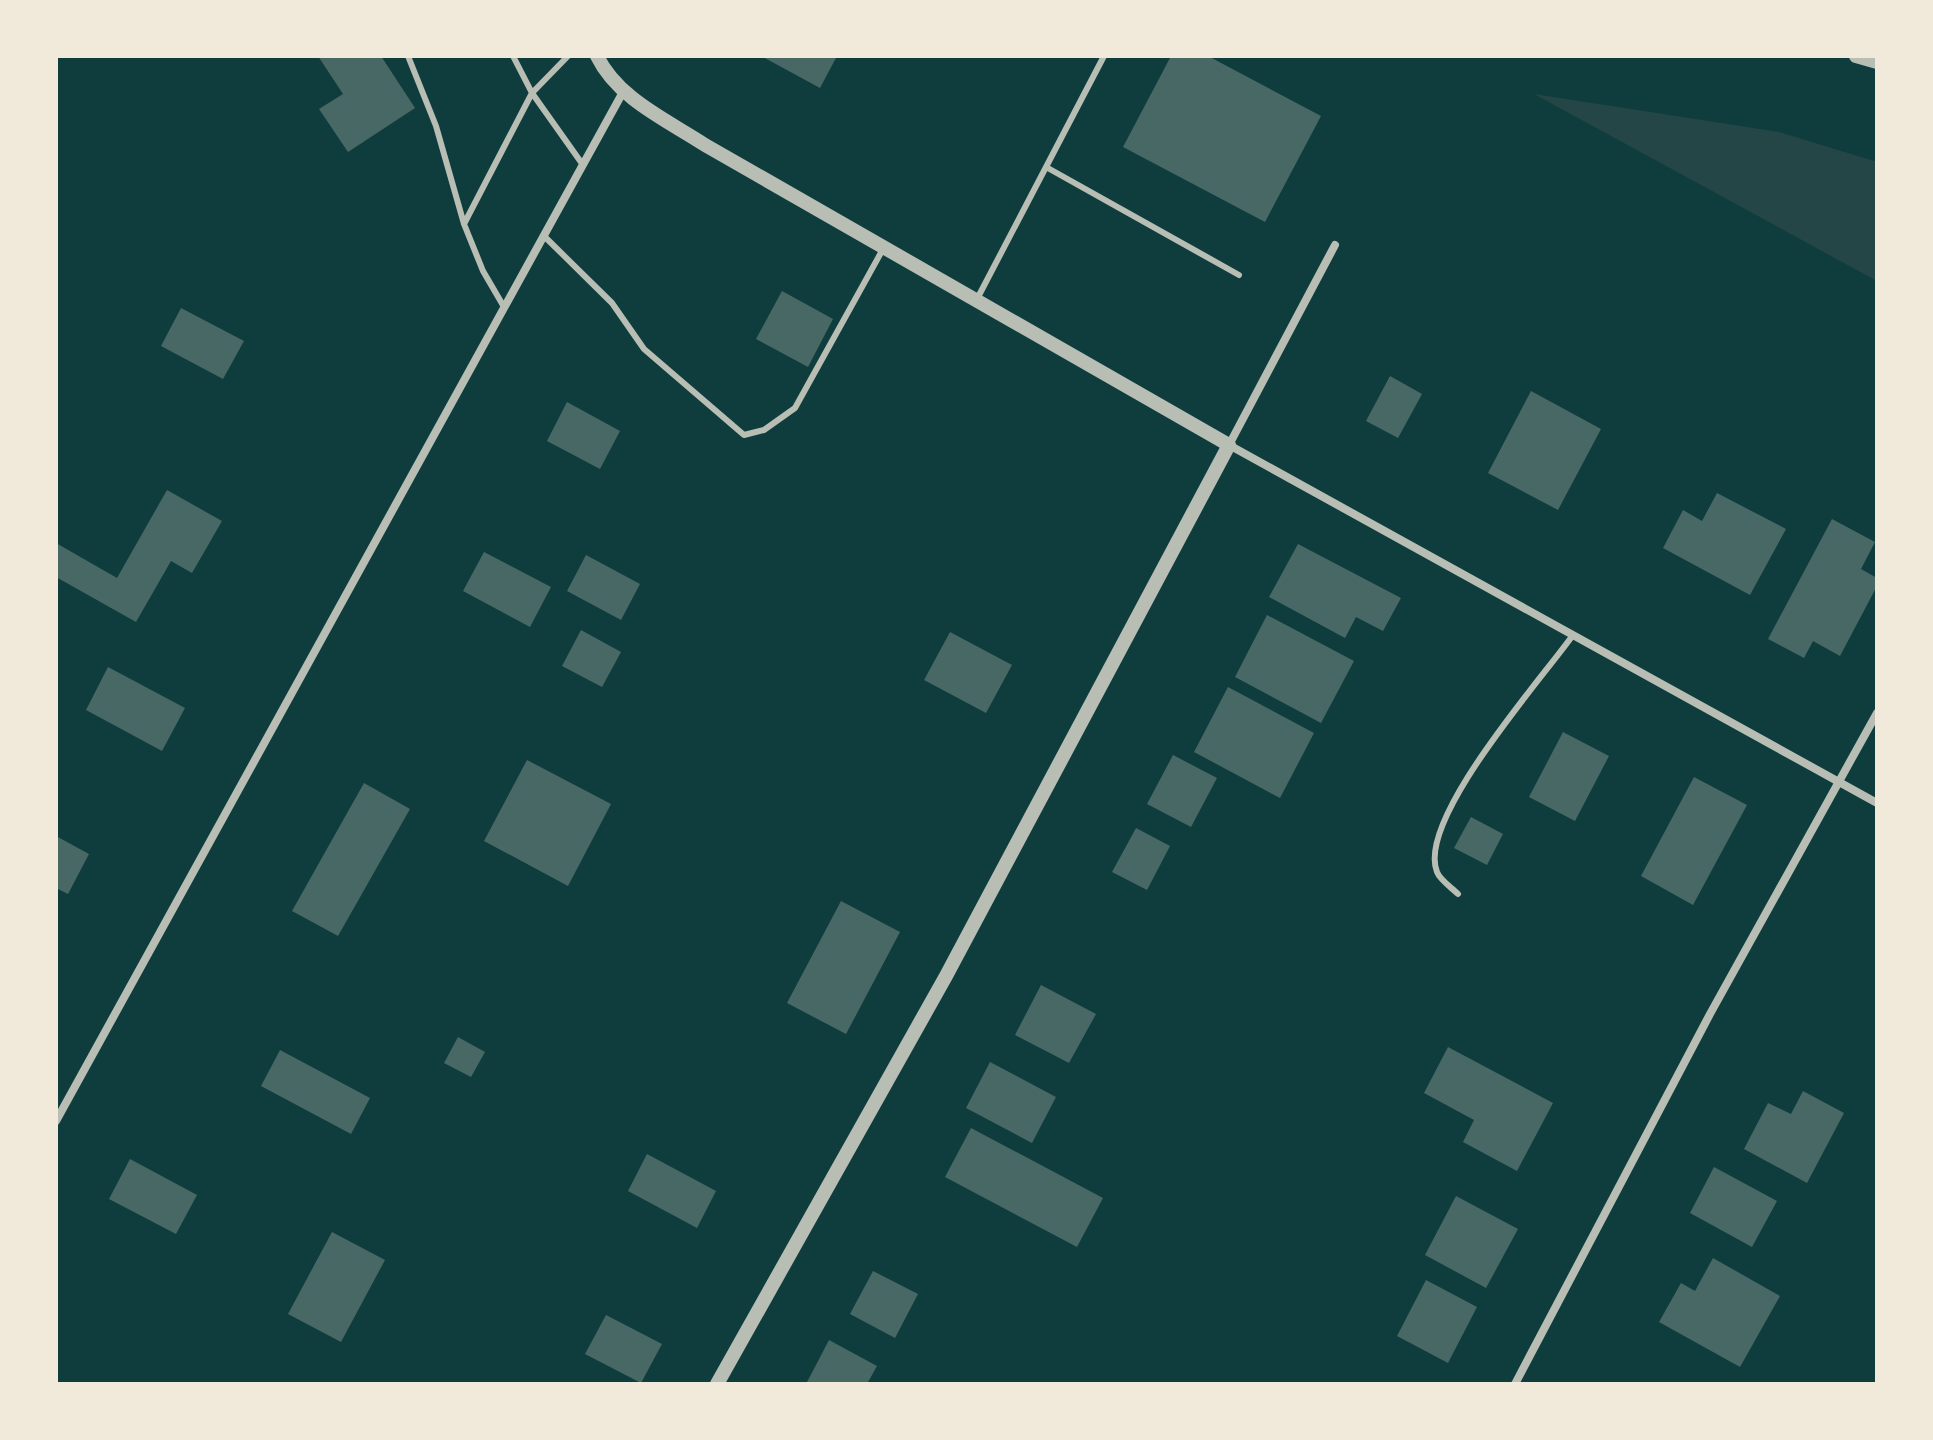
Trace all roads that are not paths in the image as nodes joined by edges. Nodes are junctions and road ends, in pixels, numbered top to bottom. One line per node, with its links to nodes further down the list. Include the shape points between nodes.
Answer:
1 (408, 56): 12 (lane, via 436,126)
2 (513, 56): 9 (lane)
3 (568, 56): 9 (lane)
4 (597, 56): 8 (street)
5 (1104, 56): 11 (lane)
6 (1856, 56): 7 (street)
7 (1877, 62)
8 (623, 92): 10 (street); 15 (street)
9 (532, 93): 10 (lane); 12 (lane)
10 (583, 165): 13 (street)
11 (1046, 167): 16 (lane); 17 (lane)
12 (464, 224): 18 (lane)
13 (544, 236): 15 (lane, via 612,303 644,349 744,435 764,430 795,408); 18 (street)
14 (1335, 245): 19 (street)
15 (884, 247): 17 (street)
16 (1239, 275)
17 (976, 301): 19 (street)
18 (504, 307): 25 (street)
19 (1229, 445): 20 (street); 26 (street, via 946,976)
20 (1573, 635): 22 (street); 24 (lane, via 1470,772 1441,824 1433,853 1437,874)
21 (1877, 713): 22 (street)
22 (1839, 782): 23 (street); 27 (street)
23 (1877, 803)
24 (1458, 894)
25 (56, 1121)
26 (717, 1384)
27 (1515, 1384)

